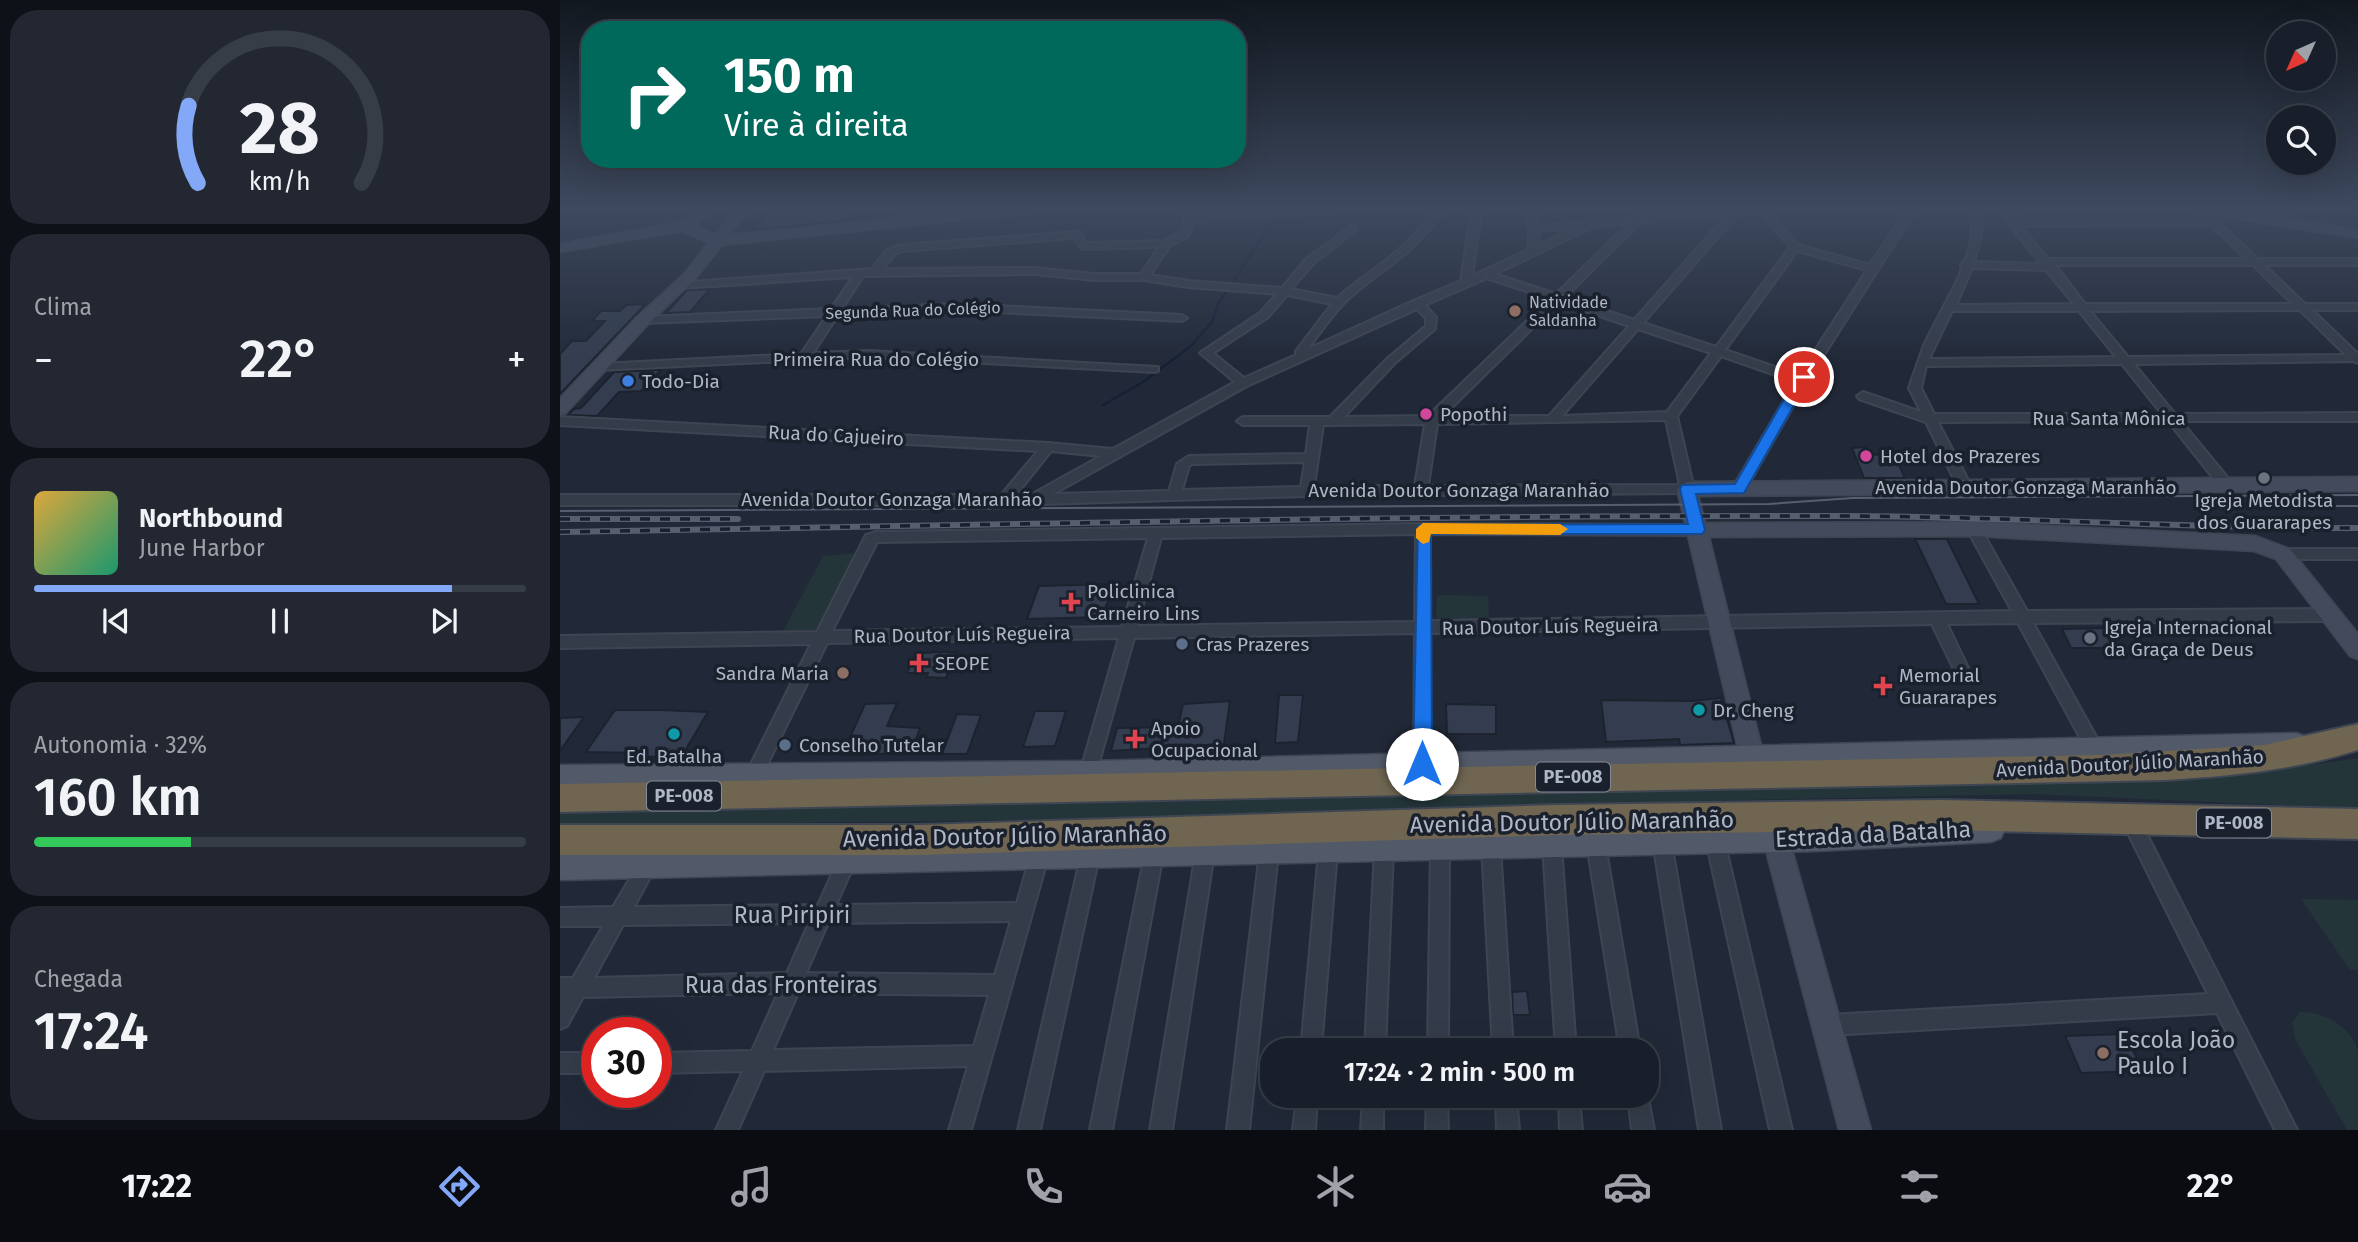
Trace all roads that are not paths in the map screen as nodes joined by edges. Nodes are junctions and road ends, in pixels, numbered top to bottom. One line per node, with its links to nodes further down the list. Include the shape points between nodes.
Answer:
1 (700, 261): 25 (street)
2 (884, 261): 20 (street)
3 (1155, 261): 23 (street)
4 (1310, 261): 26 (street)
5 (1390, 261): 28 (street)
6 (1470, 261): 24 (street)
7 (1514, 261): 22 (street)
8 (1596, 261): 27 (street)
9 (1693, 261): 37 (street)
10 (1785, 261): 38 (street)
11 (1844, 261): 19 (street)
12 (1878, 261): 19 (street)
13 (1967, 261): 17 (street)
14 (2045, 261): 18 (street)
15 (2255, 261): 16 (street); 18 (street); 30 (street)
16 (2358, 262)
17 (1966, 265): 18 (street); 32 (street)
18 (2049, 265): 33 (street)
19 (1873, 269): 46 (street)
20 (875, 272): 21 (street); 23 (street, via 1034,271)
21 (860, 273): 25 (street); 34 (street)
22 (1486, 274): 24 (street); 27 (street)
23 (1144, 277): 26 (street)
24 (1466, 283): 29 (street)
25 (681, 285): 36 (street)
26 (1283, 291): 28 (street); 47 (street, via 1251,326 1205,354)
27 (1556, 299): 37 (street); 54 (street)
28 (1339, 302): 40 (street)
29 (1417, 303): 40 (street); 59 (street, via 1431,317 1431,327)
30 (2304, 307): 31 (street); 33 (street); 41 (street)
31 (2358, 307)
32 (1950, 308): 33 (street); 43 (street)
33 (2082, 308): 42 (street)
34 (836, 312): 35 (street, Segunda Rua do Colégio, via 1002,307); 36 (street, Segunda Rua do Colégio); 39 (street)
35 (1182, 318)
36 (643, 320): 44 (street)
37 (1637, 326): 38 (street); 55 (street)
38 (1717, 351): 46 (street); 50 (street)
39 (806, 355): 44 (street, Primeira Rua do Colégio); 45 (street, Primeira Rua do Colégio)
40 (1299, 355): 47 (street)
41 (2357, 359): 42 (street)
42 (2123, 361): 43 (street); 53 (street)
43 (1923, 363): 52 (street, via 1915,388)
44 (599, 367): 49 (street)
45 (1154, 369)
46 (1802, 380): 67 (street)
47 (1243, 383): 61 (street)
48 (1863, 396): 52 (street, Rua Santa Mônica)
49 (563, 402)
50 (1671, 416): 55 (street); 66 (street)
51 (2358, 417): 53 (street, Rua Santa Mônica)
52 (1927, 418): 53 (street, Rua Santa Mônica); 65 (street)
53 (2169, 418): 64 (street)
54 (1432, 420): 55 (street); 59 (street); 69 (street)
55 (1552, 420)
56 (560, 421): 60 (street, Rua do Cajueiro)
57 (1243, 421): 58 (street)
58 (1317, 421): 59 (street); 62 (street)
59 (1334, 421)
60 (1048, 447): 61 (street, Rua do Cajueiro); 73 (street)
61 (1112, 453): 71 (street)
62 (1311, 458): 68 (street); 70 (street, via 1189,460 1183,464)
63 (2358, 484): 64 (street, Avenida Doutor Gonzaga Maranhão)
64 (2227, 486): 65 (street, Avenida Doutor Gonzaga Maranhão)
65 (1965, 488): 67 (street, Avenida Doutor Gonzaga Maranhão)
66 (1687, 489): 67 (street, Avenida Doutor Gonzaga Maranhão); 69 (street, Avenida Doutor Gonzaga Maranhão); 76 (street)
67 (1739, 489)
68 (1307, 491): 69 (street, Avenida Doutor Gonzaga Maranhão); 70 (street, Avenida Doutor Gonzaga Maranhão)
69 (1421, 491)
70 (1174, 494): 71 (street, Avenida Doutor Gonzaga Maranhão)
71 (1034, 498): 73 (street, Avenida Doutor Gonzaga Maranhão)
72 (560, 500): 73 (street, Avenida Doutor Gonzaga Maranhão)
73 (1005, 500)
74 (1423, 529): 76 (street, Avenida Doutor Gonzaga Maranhão); 77 (street, Avenida Doutor Gonzaga Maranhão); 84 (street)
75 (1974, 529): 76 (street, Avenida Doutor Gonzaga Maranhão); 78 (street, Avenida Doutor Gonzaga Maranhão, via 2242,542); 81 (street)
76 (1697, 530): 83 (street)
77 (1156, 532): 85 (street); 86 (street, Avenida Doutor Gonzaga Maranhão, via 873,538)
78 (2283, 554): 79 (street, Avenida Doutor Gonzaga Maranhão); 80 (street)
79 (2358, 554)
80 (2330, 615): 81 (street, Rua Doutor Luís Regueira); 88 (street)
81 (2021, 617): 82 (street, Rua Doutor Luís Regueira); 91 (street)
82 (1937, 619): 83 (street, Rua Doutor Luís Regueira); 89 (street)
83 (1721, 623): 84 (street, Rua Doutor Luís Regueira); 92 (street)
84 (1423, 629): 85 (street, Rua Doutor Luís Regueira); 93 (street)
85 (1127, 631): 86 (street, Rua Doutor Luís Regueira); 94 (street)
86 (824, 637): 87 (street, Rua Doutor Luís Regueira); 95 (street)
87 (560, 642)
88 (2358, 650)
89 (1964, 676)
90 (2348, 740): 91 (main road); 97 (highway, Avenida Doutor Júlio Maranhão / PE-008, via 2231,762 2102,769)
91 (2096, 751): 92 (main road, Avenida Doutor Júlio Maranhão)
92 (1752, 757): 93 (main road, Avenida Doutor Júlio Maranhão)
93 (1422, 764): 94 (main road, Avenida Doutor Júlio Maranhão)
94 (1088, 773): 95 (main road, Avenida Doutor Júlio Maranhão)
95 (754, 774): 96 (main road, Avenida Doutor Júlio Maranhão)
96 (560, 778)
97 (560, 798)
98 (2121, 821): 99 (highway, Avenida Doutor Júlio Maranhão / PE-008); 100 (main road, Estrada da Batalha); 101 (highway, Avenida Doutor Júlio Maranhão / PE-008, via 1942,816 1555,820 919,840); 126 (street)
99 (2358, 824)
100 (1776, 838): 103 (main road, Estrada da Batalha); 128 (street)
101 (787, 839): 102 (highway, PE-008)
102 (560, 840)
103 (1715, 840): 104 (main road, Estrada da Batalha); 159 (street)
104 (1662, 842): 105 (main road, Estrada da Batalha); 158 (street)
105 (1596, 844): 106 (main road, Estrada da Batalha); 134 (street)
106 (1552, 846): 107 (main road, Avenida Doutor Júlio Maranhão); 133 (street)
107 (1491, 847): 108 (main road, Avenida Doutor Júlio Maranhão); 132 (street)
108 (1440, 848): 109 (main road, Avenida Doutor Júlio Maranhão); 131 (street)
109 (1384, 849): 110 (main road, Avenida Doutor Júlio Maranhão); 130 (street)
110 (1328, 851): 111 (main road, Avenida Doutor Júlio Maranhão); 129 (street)
111 (1269, 852): 112 (main road, Avenida Doutor Júlio Maranhão); 151 (street)
112 (1205, 853): 113 (main road, Avenida Doutor Júlio Maranhão); 150 (street)
113 (1154, 854): 114 (main road, Avenida Doutor Júlio Maranhão); 149 (street)
114 (1090, 856): 115 (main road, Avenida Doutor Júlio Maranhão); 148 (street)
115 (1039, 857): 116 (main road, Avenida Doutor Júlio Maranhão); 119 (street)
116 (846, 862): 118 (main road, Avenida Doutor Júlio Maranhão); 120 (street)
117 (560, 866): 118 (main road, Avenida Doutor Júlio Maranhão)
118 (647, 866): 121 (street)
119 (1023, 912): 120 (street, Rua Piripiri); 124 (street)
120 (823, 915): 121 (street, Rua Piripiri); 123 (street)
121 (620, 916): 122 (street, Rua Piripiri); 125 (street)
122 (560, 917)
123 (794, 983): 124 (street, Rua das Fronteiras); 125 (street, Rua das Fronteiras); 136 (street)
124 (1001, 985): 135 (street)
125 (569, 988): 127 (street)
126 (2221, 1003): 128 (street); 161 (street)
127 (560, 1019)
128 (1829, 1025): 160 (street)
129 (1312, 1038)
130 (1376, 1038)
131 (1438, 1038)
132 (1502, 1038)
133 (1565, 1038)
134 (1628, 1038)
135 (980, 1056): 136 (street); 147 (street)
136 (758, 1062): 139 (street); 146 (street)
137 (560, 1063): 138 (street)
138 (581, 1063)
139 (672, 1063)
140 (1306, 1108): 152 (street)
141 (1373, 1108): 153 (street)
142 (1437, 1108): 154 (street)
143 (1507, 1108): 155 (street)
144 (1570, 1108): 156 (street)
145 (1640, 1108): 157 (street)
146 (727, 1130)
147 (960, 1130)
148 (1029, 1130)
149 (1101, 1130)
150 (1161, 1130)
151 (1238, 1130)
152 (1304, 1130)
153 (1372, 1130)
154 (1437, 1130)
155 (1508, 1130)
156 (1571, 1130)
157 (1643, 1130)
158 (1710, 1130)
159 (1781, 1130)
160 (1855, 1130)
161 (2286, 1130)

